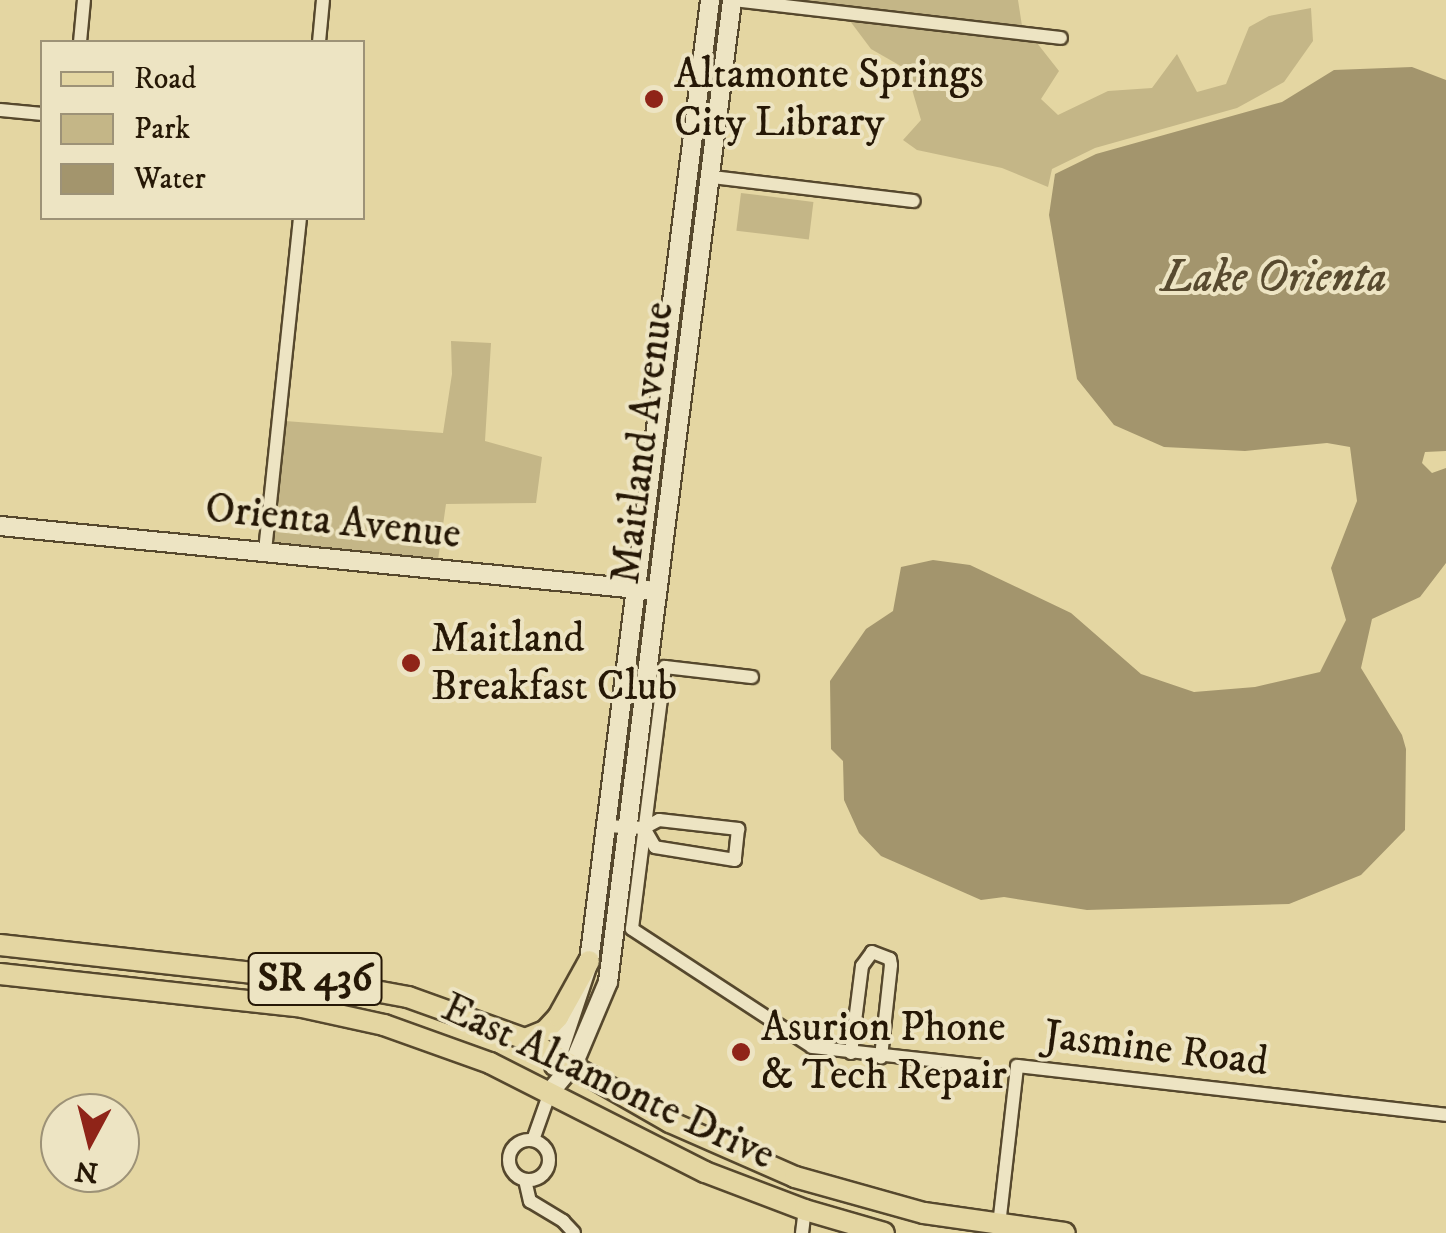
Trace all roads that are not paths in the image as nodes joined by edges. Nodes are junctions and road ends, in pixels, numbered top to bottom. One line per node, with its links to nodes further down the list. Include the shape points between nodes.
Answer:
1 (84, 0): 6 (street)
2 (323, 0): 7 (street)
3 (710, 0): 13 (main road, Maitland Avenue)
4 (732, 0): 5 (street); 10 (main road, Maitland Avenue)
5 (1061, 38)
6 (80, 40)
7 (319, 40)
8 (0, 110): 9 (street)
9 (40, 114)
10 (712, 177): 11 (street); 14 (main road, Maitland Avenue)
11 (914, 201)
12 (300, 220): 16 (street)
13 (682, 248): 14 (street); 17 (main road, Maitland Avenue)
14 (703, 250): 18 (main road, Maitland Avenue)
15 (0, 526): 16 (main road, Orienta Avenue)
16 (265, 551): 17 (main road, Orienta Avenue)
17 (636, 589): 18 (main road, Orienta Avenue); 20 (main road, Maitland Avenue)
18 (659, 592): 21 (main road, Maitland Avenue)
19 (752, 677): 21 (street, via 665,666)
20 (606, 826): 21 (street); 24 (main road, Maitland Avenue)
21 (636, 828): 21 (street, via 655,847 734,860 738,828 659,820); 29 (street, via 632,928 812,1047); 31 (main road, Maitland Avenue, via 601,1006)
22 (10, 946): 23 (main road); 25 (main road, East Altamonte Drive / SR 436)
23 (0, 957)
24 (590, 961): 28 (main road, via 558,1017); 31 (main road, Maitland Avenue)
25 (216, 969): 27 (main road, via 209,984); 28 (main road, East Altamonte Drive / SR 436, via 386,992)
26 (0, 974): 27 (main road, East Altamonte Drive / SR 436)
27 (188, 994): 33 (main road, East Altamonte Drive / SR 436, via 368,1020 469,1054)
28 (525, 1039): 31 (main road, SR 436)
29 (851, 1053): 30 (street); 30 (street, via 862,966 872,952 890,959 891,966)
30 (881, 1057): 32 (street)
31 (564, 1060): 33 (main road, Maitland Avenue); 37 (main road, SR 436, via 706,1140)
32 (984, 1066)
33 (550, 1092): 35 (street); 38 (main road, East Altamonte Drive / SR 436, via 687,1164)
34 (1446, 1115): 41 (street, Jasmine Road, via 1017,1066)
35 (532, 1140): 36 (street, via 509,1156 512,1172); 36 (street, via 546,1149 549,1164 540,1177)
36 (525, 1180): 42 (street, via 530,1201)
37 (816, 1184): 38 (main road); 39 (main road, SR 436)
38 (766, 1196): 40 (main road, East Altamonte Drive / SR 436)
39 (856, 1196): 40 (main road); 41 (main road, SR 436)
40 (805, 1210): 43 (street); 44 (main road, East Altamonte Drive / SR 436)
41 (999, 1225): 45 (main road, SR 436)
42 (574, 1233)
43 (802, 1233)
44 (884, 1233)
45 (1066, 1233)

